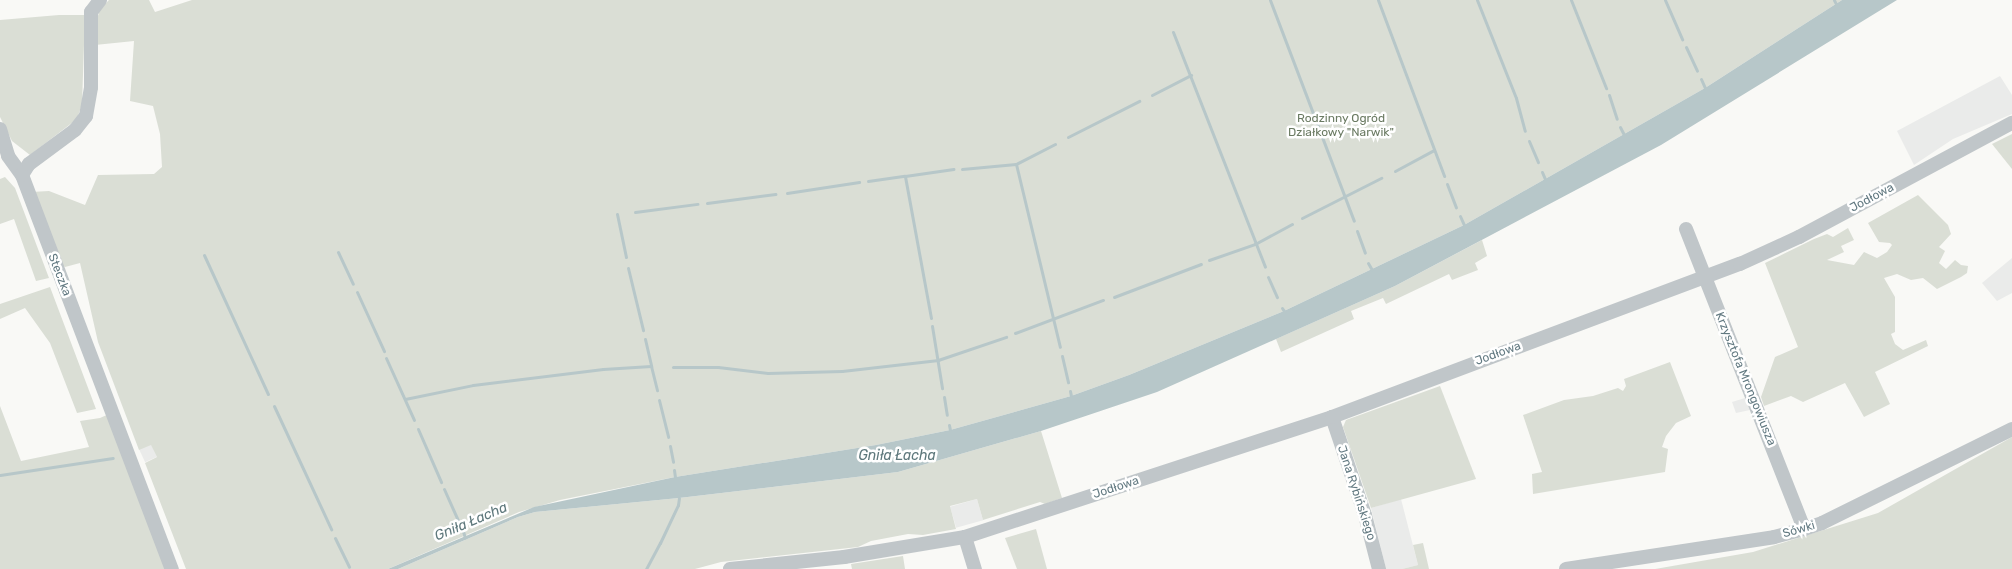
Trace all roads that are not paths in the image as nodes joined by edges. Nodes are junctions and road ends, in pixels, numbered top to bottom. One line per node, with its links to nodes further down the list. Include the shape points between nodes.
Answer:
1 (100, 0): 5 (street, via 91,12 90,20 91,87 86,116 75,130 28,164)
2 (2012, 123): 7 (street, Jodłowa, via 1799,236)
3 (0, 129): 4 (street, Steczka)
4 (4, 155): 5 (street, Steczka)
5 (22, 175): 12 (street, Steczka)
6 (1686, 229): 7 (street, Krzysztofa Mrongowiusza)
7 (1705, 278): 8 (street, Jodłowa); 10 (street, Krzysztofa Mrongowiusza)
8 (1332, 417): 11 (street, Jodłowa); 15 (street, Jana Rybińskiego, via 1365,515)
9 (2012, 430): 10 (street, Sówki)
10 (1804, 529): 16 (street, Sówki, via 1774,537)
11 (965, 537): 13 (street, Jodłowa, via 844,557); 14 (street)
12 (172, 569)
13 (730, 569)
14 (975, 569)
15 (1379, 569)
16 (1566, 569)

